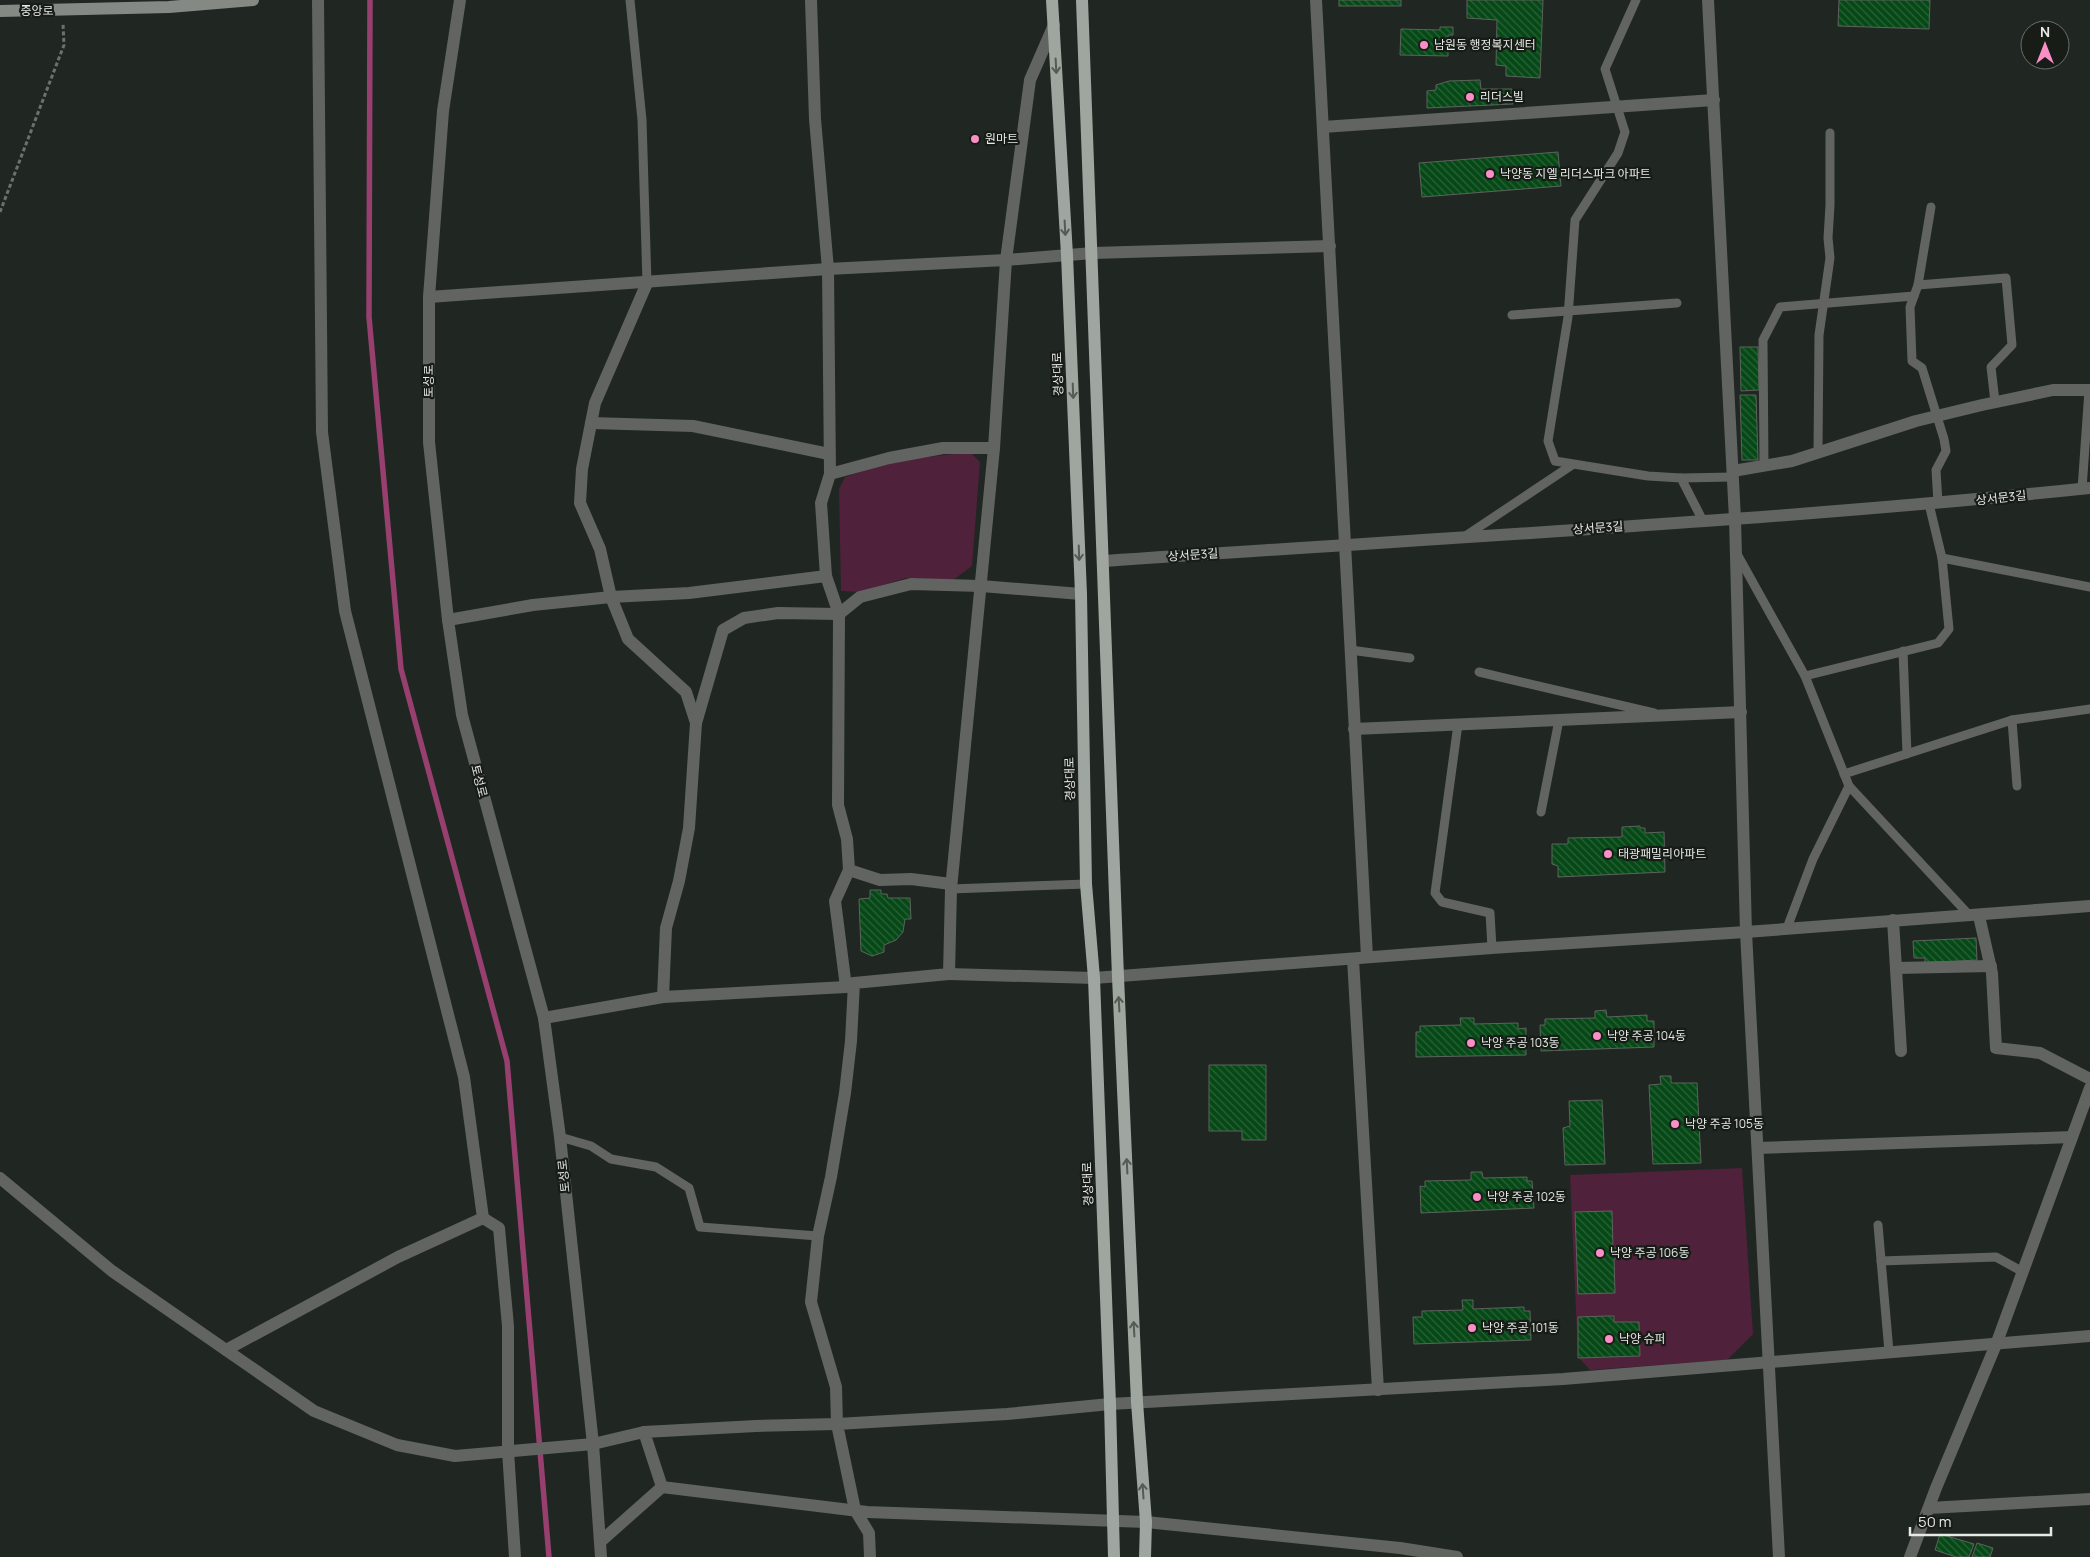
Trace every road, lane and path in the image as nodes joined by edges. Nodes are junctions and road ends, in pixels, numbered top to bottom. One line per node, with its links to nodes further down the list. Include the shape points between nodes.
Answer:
1 (253, 0): 12 (main road, 중앙로)
2 (318, 0): 105 (street, via 322,432 345,610 464,1077)
3 (460, 0): 28 (street, 토성로, via 443,111)
4 (630, 0): 25 (lane, via 642,120)
5 (811, 0): 24 (street, via 814,120)
6 (1052, 0): 13 (main road, 경상대로)
7 (1082, 0): 21 (main road)
8 (1316, 0): 16 (street)
9 (1636, 0): 15 (lane, via 1605,69)
10 (1708, 0): 14 (street)
11 (0, 11): 12 (main road, 중앙로)
12 (62, 11): 19 (path, via 64,45)
13 (1054, 25): 22 (main road, 경상대로, one-way to 22); 23 (street, via 1030,80)
14 (1714, 100): 15 (street); 43 (street)
15 (1618, 106): 16 (street); 31 (lane, via 1625,132 1618,154 1576,220)
16 (1323, 127): 20 (street)
17 (1830, 133): 30 (lane, via 1830,258)
18 (1931, 207): 26 (lane)
19 (0, 212)
20 (1330, 246): 21 (street); 50 (street)
21 (1093, 253): 22 (street); 53 (main road)
22 (1067, 255): 23 (street); 57 (main road, 경상대로, one-way to 57)
23 (1006, 260): 24 (street); 37 (street)
24 (828, 269): 25 (street); 39 (street)
25 (647, 283): 28 (street); 36 (street, via 595,403)
26 (1918, 285): 27 (lane); 34 (lane, via 2006,278 2012,344 1991,367)
27 (1914, 296): 30 (lane); 35 (lane, via 1910,307 1912,361 1922,368)
28 (429, 297): 60 (street, 토성로, via 429,442)
29 (1677, 303): 31 (lane)
30 (1823, 303): 38 (lane); 41 (lane, via 1780,307 1763,340)
31 (1568, 312): 32 (lane); 40 (lane, via 1548,440 1555,461)
32 (1512, 315)
33 (2089, 390): 34 (street, via 2053,390); 45 (lane)
34 (1995, 402): 35 (street)
35 (1937, 415): 38 (street); 46 (lane, via 1946,451 1936,470)
36 (591, 423): 39 (street, via 693,426); 58 (street, via 582,469 580,504 600,549)
37 (994, 448): 42 (street, via 943,448); 55 (street)
38 (1818, 452): 41 (street)
39 (829, 454): 42 (street)
40 (1572, 465): 44 (lane); 49 (lane)
41 (1764, 466): 43 (street)
42 (830, 474): 54 (street, via 821,503)
43 (1733, 474): 44 (lane); 47 (street)
44 (1681, 478): 48 (lane)
45 (2086, 489): 46 (street, 상서문3길)
46 (1933, 504): 47 (street, 상서문3길); 52 (lane)
47 (1735, 519): 48 (street, 상서문3길); 51 (street)
48 (1703, 521): 49 (street, 상서문3길)
49 (1464, 536): 50 (street, 상서문3길)
50 (1344, 544): 53 (street, 상서문3길); 61 (street)
51 (1736, 552): 65 (lane); 67 (street)
52 (1942, 558): 56 (lane); 62 (lane, via 1949,629 1938,643)
53 (1105, 561): 93 (main road)
54 (826, 576): 58 (street, via 689,593); 59 (street)
55 (981, 586): 57 (street); 59 (street, via 912,584 860,597); 81 (street)
56 (2090, 587)
57 (1081, 594): 80 (main road, 경상대로)
58 (611, 597): 60 (street, via 533,604); 71 (street, via 628,638 686,692)
59 (839, 614): 71 (street, via 778,613 744,618 723,630); 79 (street, via 838,805 847,839)
60 (448, 620): 97 (street, 토성로, via 467,733)
61 (1350, 650): 63 (lane); 73 (street)
62 (1903, 651): 65 (lane); 74 (lane)
63 (1410, 658)
64 (1479, 672): 68 (lane)
65 (1805, 676): 75 (lane)
66 (2090, 709): 70 (lane)
67 (1741, 712): 68 (street); 86 (street)
68 (1663, 715): 69 (street)
69 (1559, 720): 72 (street); 78 (lane)
70 (2012, 720): 74 (lane); 77 (lane)
71 (696, 722): 96 (street, via 689,828 666,928)
72 (1458, 724): 73 (street); 87 (lane, via 1435,893 1442,902 1490,913)
73 (1354, 729): 88 (street)
74 (1907, 754): 75 (lane)
75 (1844, 774): 76 (lane)
76 (1850, 786): 83 (lane); 85 (lane, via 1813,859)
77 (2017, 786)
78 (1541, 812)
79 (849, 870): 81 (street, via 880,880 911,879); 95 (street, via 835,901)
80 (1086, 884): 81 (lane); 94 (main road, 경상대로)
81 (951, 887): 92 (street)
82 (2090, 906): 83 (street)
83 (1974, 916): 84 (street); 90 (street)
84 (1893, 920): 85 (street); 91 (street)
85 (1787, 928): 86 (street)
86 (1746, 932): 87 (street); 103 (street)
87 (1492, 948): 88 (street)
88 (1367, 957): 89 (street)
89 (1353, 959): 93 (street); 115 (street)
90 (1991, 966): 91 (street); 99 (street, via 1996,1048 2040,1053)
91 (1896, 968): 98 (street)
92 (949, 974): 94 (street); 95 (street)
93 (1118, 977): 94 (street); 116 (main road, one-way to 93)
94 (1094, 978): 117 (main road, 경상대로)
95 (850, 985): 96 (street); 107 (street, via 852,1041 831,1177)
96 (663, 997): 97 (street)
97 (544, 1018): 101 (street, 토성로)
98 (1901, 1051)
99 (2090, 1079)
100 (2090, 1088): 102 (street)
101 (560, 1137): 107 (lane, via 591,1146 611,1160 656,1167 689,1188 700,1227); 120 (street, 토성로)
102 (2072, 1137): 103 (street); 109 (street)
103 (1758, 1148): 114 (street)
104 (0, 1178): 112 (street, via 112,1271)
105 (483, 1218): 112 (street, via 398,1257); 121 (street, via 499,1228 508,1326)
106 (1878, 1225): 108 (lane)
107 (818, 1236): 118 (street, via 811,1302 836,1387)
108 (1881, 1261): 109 (lane, via 1996,1257); 113 (lane)
109 (2023, 1272): 111 (street)
110 (2090, 1336): 111 (street)
111 (1997, 1342): 113 (street); 124 (street)
112 (226, 1350): 121 (street, via 314,1411 396,1445 455,1456)
113 (1889, 1352): 114 (street)
114 (1769, 1363): 115 (street, via 1563,1380); 135 (street)
115 (1378, 1390): 116 (street)
116 (1137, 1402): 117 (street); 127 (main road, one-way to 116)
117 (1110, 1404): 118 (street); 126 (main road, 경상대로)
118 (837, 1424): 119 (street); 125 (street)
119 (644, 1432): 120 (street); 122 (street)
120 (588, 1445): 121 (street); 128 (street, 토성로)
121 (508, 1451): 129 (street)
122 (662, 1487): 125 (street); 128 (street)
123 (2090, 1499): 124 (street)
124 (1929, 1508): 136 (street)
125 (855, 1510): 126 (street); 131 (street, via 869,1533)
126 (1114, 1522): 127 (street); 132 (main road, 경상대로)
127 (1146, 1522): 133 (main road); 134 (street, via 1400,1548)
128 (600, 1542): 130 (street, 토성로)
129 (515, 1557)
130 (601, 1557)
131 (870, 1557)
132 (1114, 1557)
133 (1145, 1557)
134 (1457, 1557)
135 (1779, 1557)
136 (1910, 1557)

